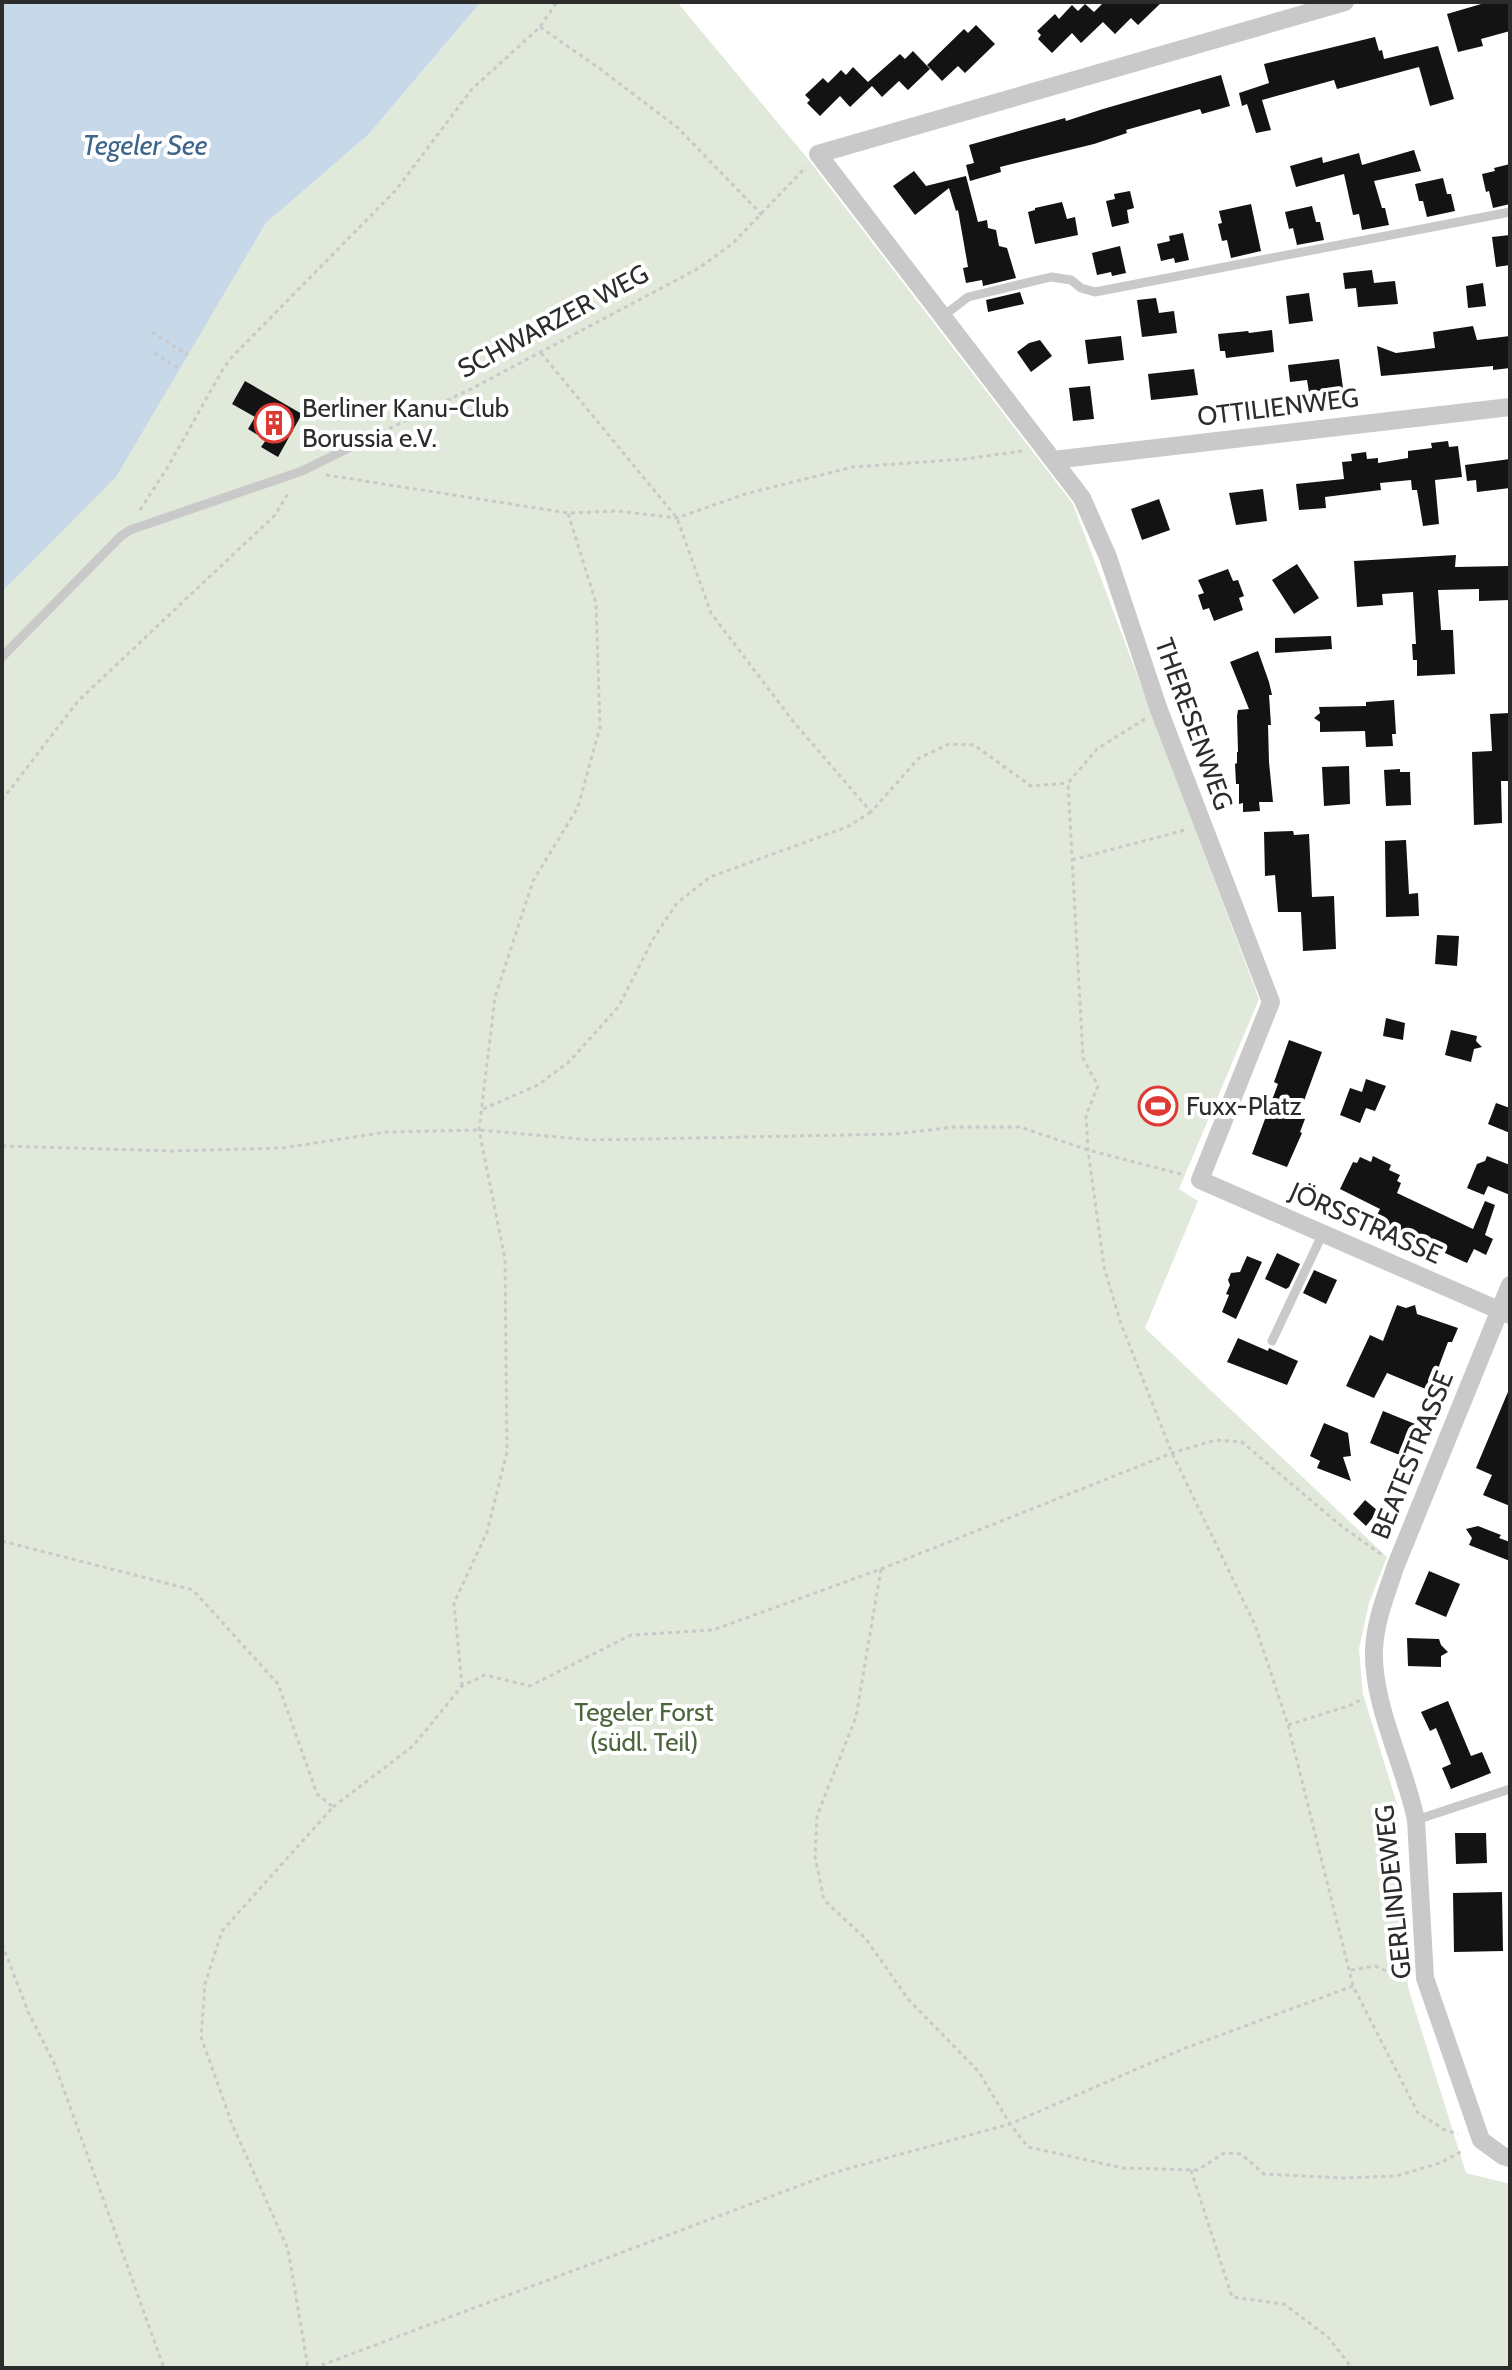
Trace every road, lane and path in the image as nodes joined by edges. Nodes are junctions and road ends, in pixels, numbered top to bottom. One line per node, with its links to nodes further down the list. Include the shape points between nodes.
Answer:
1 (557, 2): 3 (path)
2 (1345, 2): 4 (street)
3 (540, 27): 6 (path, via 678,128); 19 (path, via 472,89 396,190 232,357)
4 (818, 154): 6 (path, SCHWARZER WEG); 7 (street, THERESENWEG)
5 (1510, 212): 7 (lane, via 1095,292 1051,277 968,297)
6 (762, 215): 10 (path, SCHWARZER WEG, via 699,268)
7 (942, 317): 15 (street, THERESENWEG)
8 (152, 332): 11 (path)
9 (154, 353): 12 (path)
10 (541, 353): 14 (path, SCHWARZER WEG); 18 (path)
11 (188, 355)
12 (180, 369)
13 (1510, 407): 15 (street, OTTILIENWEG)
14 (371, 437): 16 (lane)
15 (1053, 460): 18 (path, via 1024,451 853,467 745,494); 21 (street, THERESENWEG, via 1082,498 1108,557)
16 (302, 471): 17 (path); 19 (lane); 23 (path, via 275,515 78,701)
17 (568, 513): 18 (path, via 618,511); 27 (path, via 596,603 600,727 578,807 533,881 495,997)
18 (677, 518): 24 (path, via 711,613)
19 (121, 536): 20 (lane)
20 (2, 657)
21 (1159, 710): 22 (path, via 1097,749); 25 (street, THERESENWEG)
22 (1068, 783): 24 (path, via 1031,786 974,745 949,744 919,758); 26 (path)
23 (2, 800)
24 (871, 812): 27 (path, via 847,827 710,877 677,903 619,1006 570,1061 538,1085)
25 (1202, 825): 26 (path); 31 (street, THERESENWEG, via 1271,1002)
26 (1072, 860): 30 (path, via 1083,1058 1098,1086 1086,1115)
27 (483, 1109): 28 (path)
28 (479, 1130): 29 (path, via 387,1132 282,1148); 30 (path, via 592,1140 1020,1127); 41 (path, via 505,1259 507,1452 487,1532 454,1603)
29 (2, 1146)
30 (1088, 1150): 31 (path); 36 (path, via 1104,1267)
31 (1200, 1180): 32 (street, JÖRSSTRASSE)
32 (1323, 1233): 34 (street, JÖRSSTRASSE); 35 (lane)
33 (1510, 1285): 34 (street, BEATESTRASSE)
34 (1505, 1312): 38 (street, BEATESTRASSE)
35 (1272, 1341)
36 (1172, 1453): 38 (path, via 1216,1440 1242,1442); 39 (path); 43 (path, via 1255,1625)
37 (2, 1541): 45 (path, via 193,1590 278,1684 317,1794)
38 (1396, 1565): 40 (street, BEATESTRASSE)
39 (881, 1569): 41 (path, via 713,1630 631,1635 530,1686 485,1675); 51 (path, via 856,1717 817,1816 815,1856 824,1900 866,1939 908,1999 979,2072)
40 (1374, 1649): 42 (street, GERLINDEWEG)
41 (462, 1686): 45 (path, via 413,1746)
42 (1377, 1689): 43 (path, via 1351,1705); 46 (street, GERLINDEWEG)
43 (1288, 1725): 49 (path)
44 (1510, 1789): 46 (lane)
45 (333, 1807): 56 (path, via 222,1931 205,1984 201,2037 232,2124 288,2249)
46 (1416, 1820): 48 (street, GERLINDEWEG)
47 (2, 1944): 55 (path, via 55,2065)
48 (1424, 1968): 49 (path); 52 (street, GERLINDEWEG)
49 (1350, 1970): 50 (path)
50 (1353, 1986): 51 (path, via 1183,2049); 52 (path, via 1418,2113 1445,2130)
51 (1010, 2124): 54 (path, via 1028,2147 1123,2168); 57 (path, via 836,2172)
52 (1481, 2140): 53 (street); 54 (path, via 1440,2163 1396,2176 1264,2174 1241,2154 1224,2153)
53 (1510, 2158)
54 (1191, 2170): 58 (path, via 1232,2297 1284,2304 1328,2337)
55 (164, 2368)
56 (308, 2368)
57 (314, 2368)
58 (1352, 2368)

